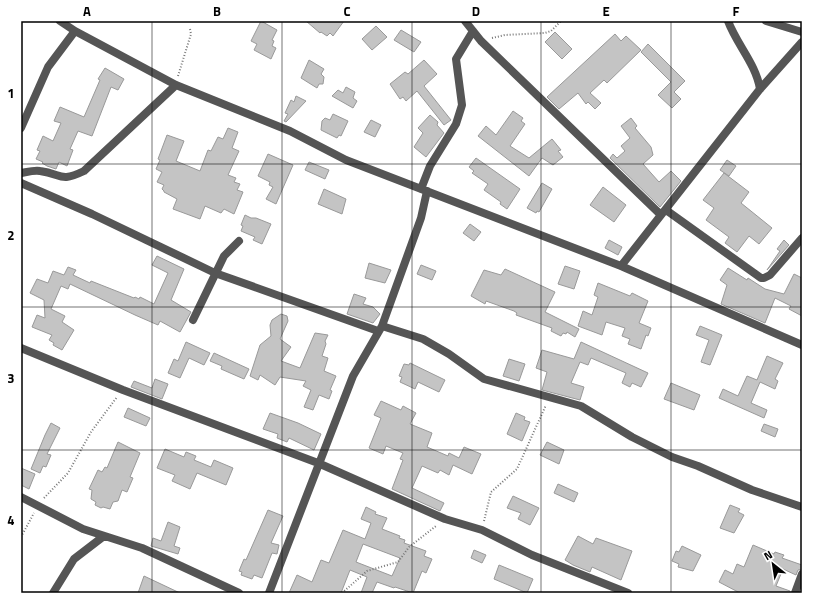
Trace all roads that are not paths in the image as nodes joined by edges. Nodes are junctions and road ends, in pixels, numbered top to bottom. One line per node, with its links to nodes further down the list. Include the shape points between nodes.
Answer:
1 (60, 21): 5 (street)
2 (465, 21): 6 (street)
3 (728, 21): 10 (street, via 738,44 757,74)
4 (766, 21): 7 (street)
5 (75, 31): 9 (street); 11 (street, via 48,67)
6 (473, 31): 14 (street, via 456,59 462,106 456,124 430,166); 15 (street)
7 (802, 32)
8 (802, 42): 10 (street)
9 (176, 85): 12 (street, via 84,171 59,178 41,171); 14 (street, via 290,131 346,160)
10 (760, 90): 15 (street)
11 (21, 128)
12 (21, 172)
13 (21, 183): 19 (street)
14 (424, 190): 18 (street); 21 (street, via 421,218)
15 (663, 213): 16 (street, via 761,278 770,275); 18 (street)
16 (802, 238)
17 (239, 241): 19 (street, via 224,256)
18 (621, 266): 22 (street)
19 (215, 273): 20 (street); 21 (street)
20 (193, 320)
21 (380, 328): 24 (street, via 353,376); 26 (street, via 423,339 484,379 581,406 632,437 672,457 752,490)
22 (802, 345)
23 (21, 348): 24 (street, via 123,390)
24 (318, 463): 31 (street); 32 (street, via 445,519 482,530 532,555)
25 (21, 497): 27 (street, via 83,529)
26 (802, 507)
27 (104, 536): 29 (street, via 74,559); 30 (street, via 142,548)
28 (802, 574): 33 (street)
29 (53, 593)
30 (239, 593)
31 (269, 593)
32 (628, 593)
33 (795, 593)

